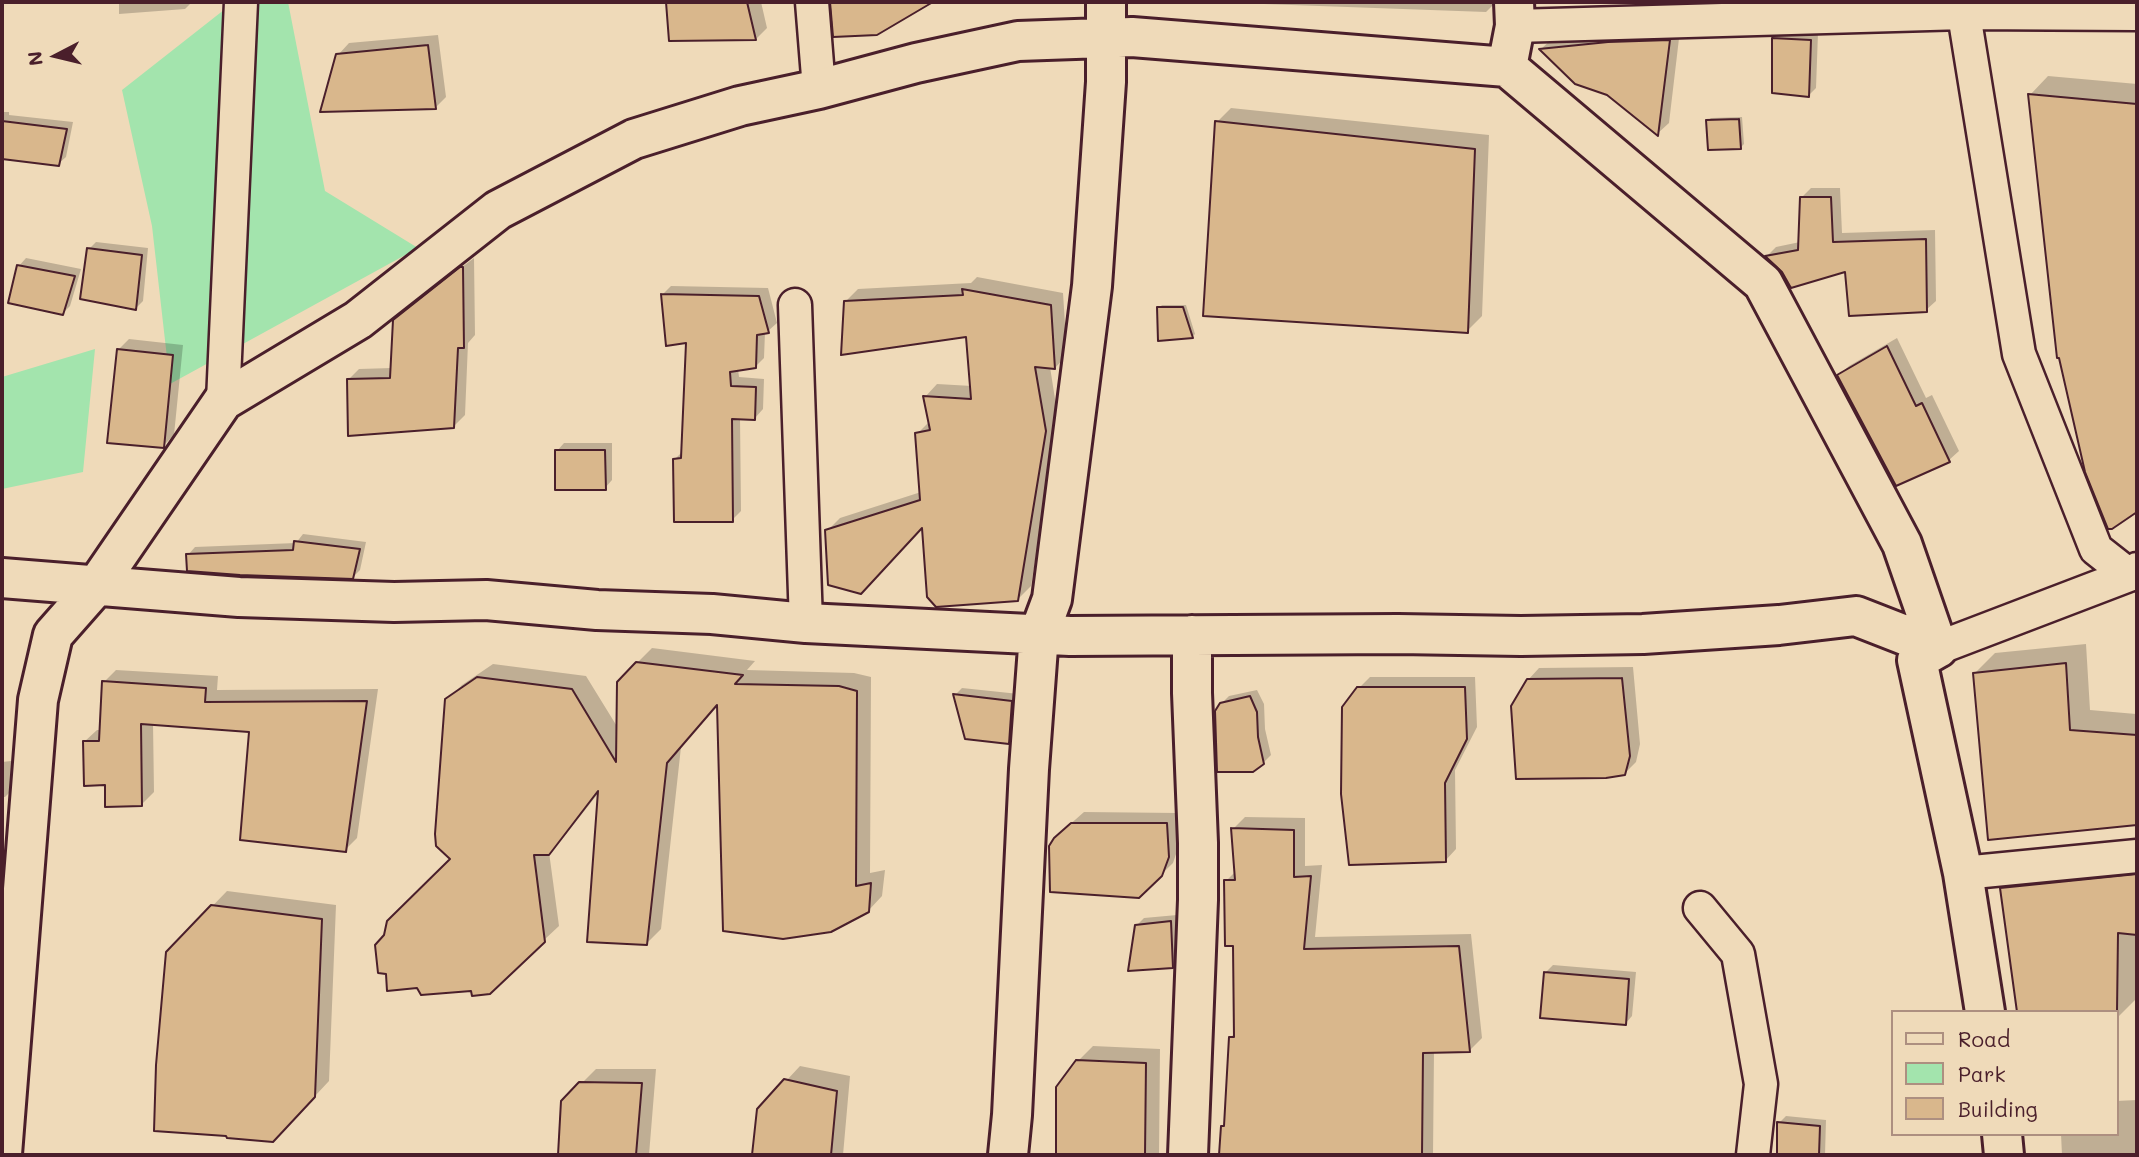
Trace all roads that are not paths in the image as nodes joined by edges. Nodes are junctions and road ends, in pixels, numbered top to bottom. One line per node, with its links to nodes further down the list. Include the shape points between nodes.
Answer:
1 (241, 2): 10 (street)
2 (812, 2): 8 (street)
3 (1963, 8): 4 (street); 5 (street); 11 (street, via 2019,354 2096,549)
4 (1515, 14): 7 (street)
5 (2137, 14)
6 (1106, 20): 7 (street, via 1132,37); 8 (street); 15 (street, via 1092,286 1052,599)
7 (1507, 67): 17 (street, via 1763,283 1902,544)
8 (819, 89): 10 (street, via 740,106 621,145 498,210 358,320)
9 (795, 305): 14 (street)
10 (223, 401): 13 (street)
11 (2133, 572): 17 (street)
12 (2, 578): 13 (street)
13 (97, 585): 14 (street, via 239,597 486,600); 23 (street, via 53,635 38,700)
14 (806, 623): 15 (street)
15 (1039, 634): 16 (street); 24 (street)
16 (1192, 635): 17 (street, via 1643,634 1856,616); 25 (street, via 1198,900)
17 (1938, 648): 19 (street, via 1917,660)
18 (2137, 856): 19 (street)
19 (1963, 873): 21 (street)
20 (1700, 908): 26 (street, via 1738,954 1761,1084)
21 (1985, 1010)
22 (2002, 1136): 27 (street)
23 (2, 1154)
24 (1008, 1155)
25 (1188, 1155)
26 (1753, 1155)
27 (2004, 1155)

